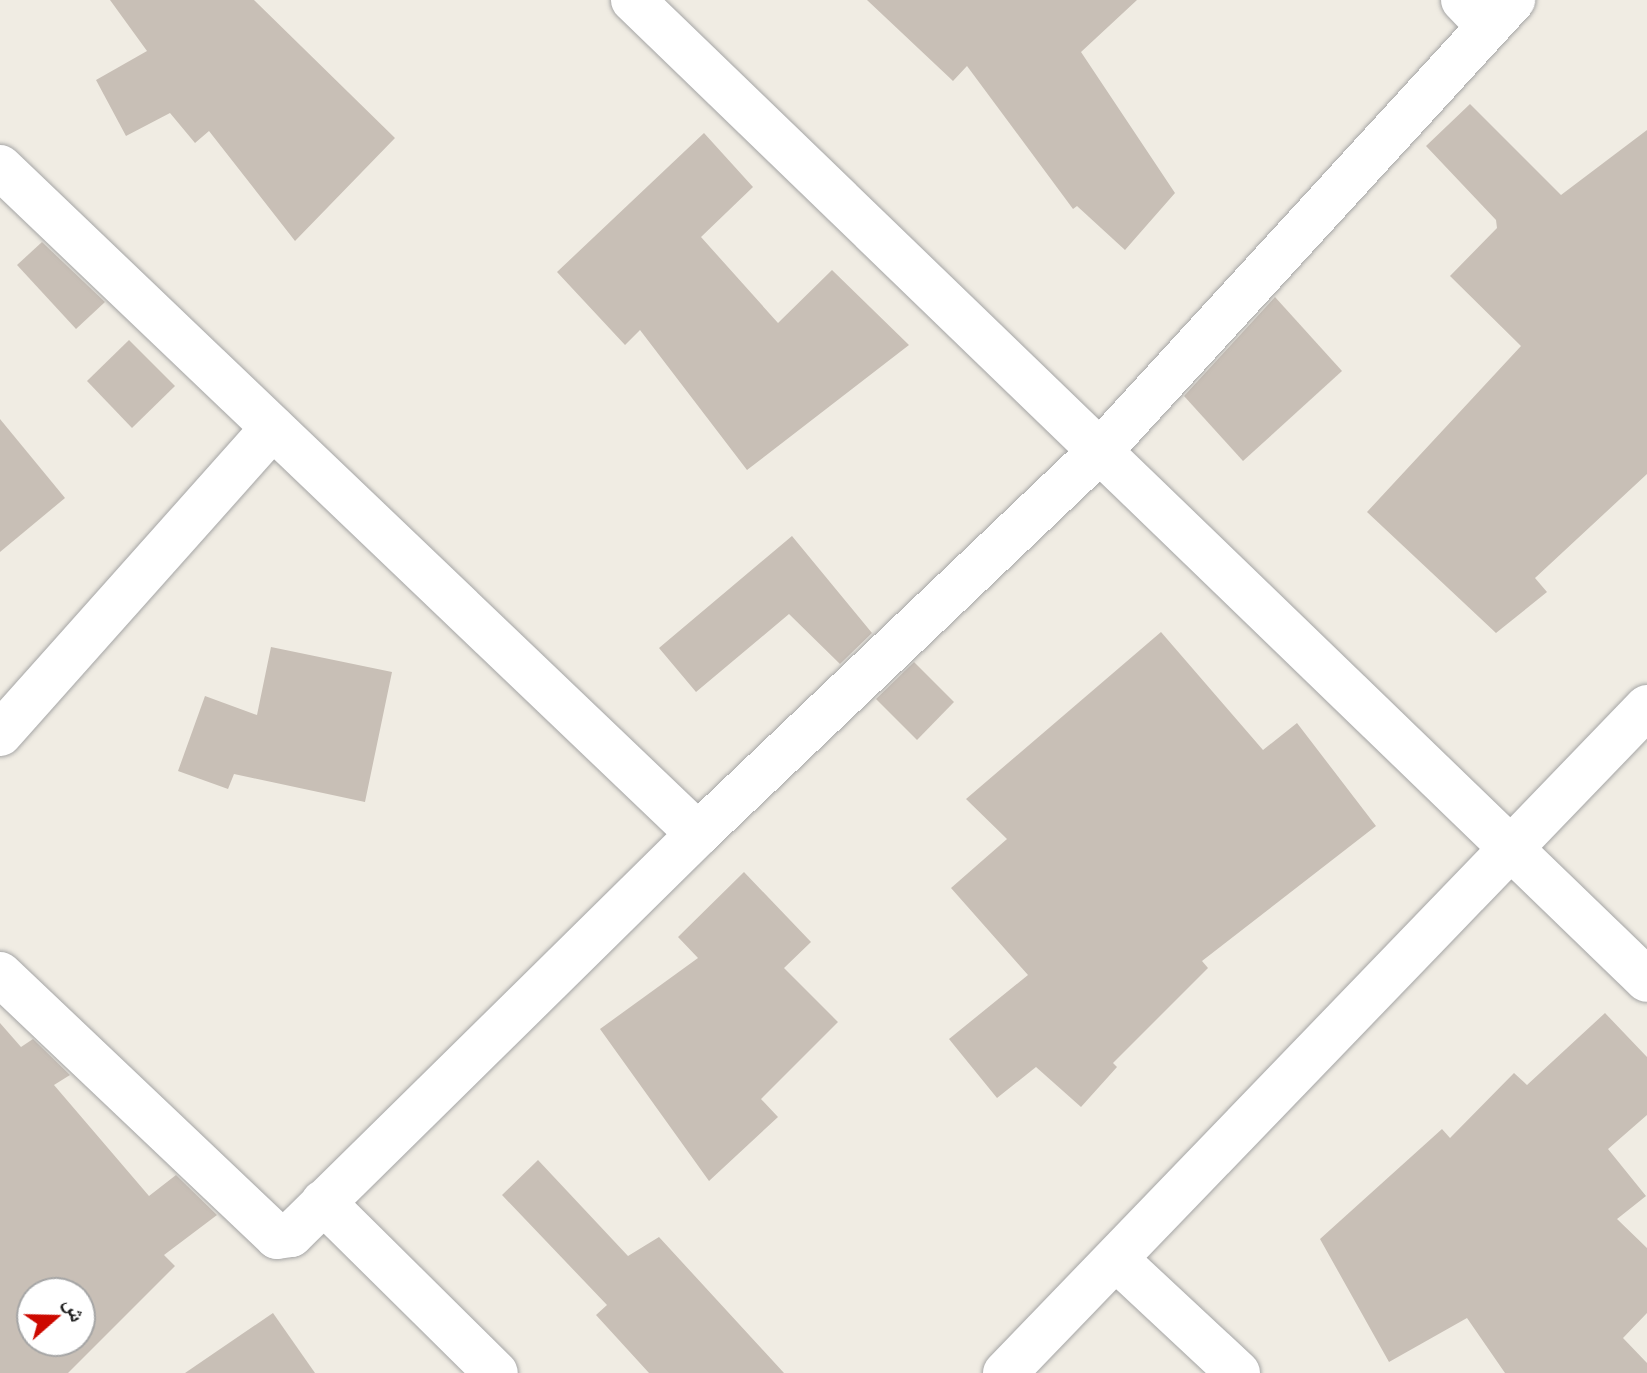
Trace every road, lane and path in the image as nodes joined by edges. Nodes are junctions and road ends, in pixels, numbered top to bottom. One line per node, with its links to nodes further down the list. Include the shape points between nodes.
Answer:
1 (633, 0): 5 (street)
2 (1488, 9): 5 (street)
3 (0, 167): 4 (street)
4 (273, 428): 7 (street); 8 (street)
5 (1100, 451): 8 (street); 9 (street)
6 (1647, 707): 9 (street)
7 (0, 734)
8 (698, 834): 12 (street)
9 (1513, 850): 11 (street); 13 (street)
10 (0, 974): 12 (street, via 277,1237 291,1235)
11 (1647, 980)
12 (323, 1202): 14 (street)
13 (1118, 1261): 15 (street); 16 (street)
14 (496, 1373)
15 (1005, 1373)
16 (1238, 1373)

